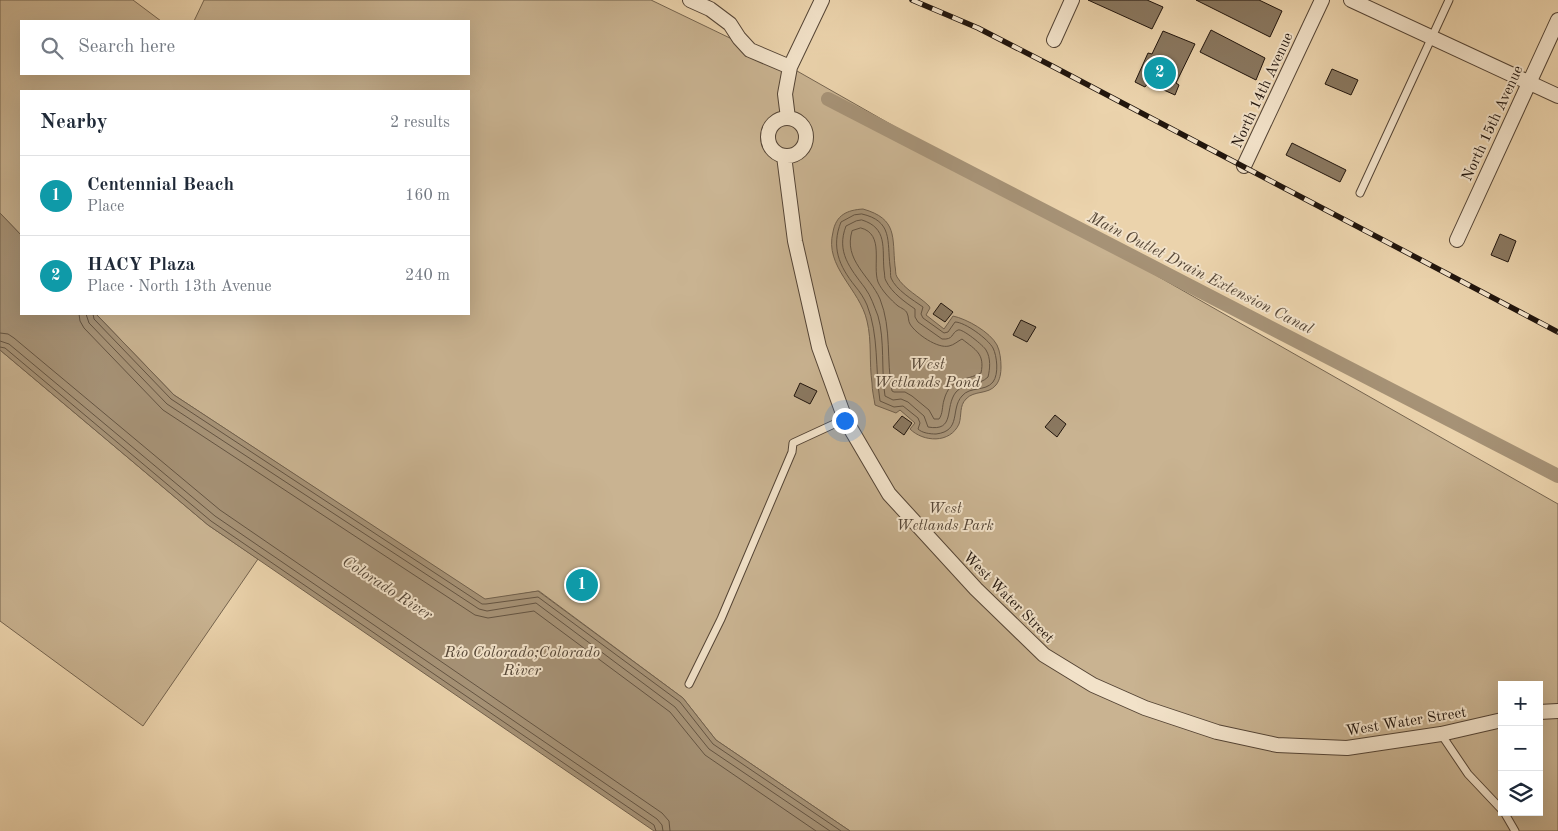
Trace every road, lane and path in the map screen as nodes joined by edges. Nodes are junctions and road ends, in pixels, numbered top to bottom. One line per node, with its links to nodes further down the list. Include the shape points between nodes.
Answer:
1 (690, 0): 10 (street, via 710,9 730,24 750,50)
2 (822, 0): 10 (street)
3 (1072, 0): 9 (street)
4 (1322, 0): 15 (street, North 14th Avenue)
5 (1351, 0): 8 (street)
6 (1449, 0): 8 (lane)
7 (1558, 20): 11 (street, North 15th Avenue)
8 (1432, 38): 11 (street); 16 (lane)
9 (1054, 40)
10 (790, 67): 13 (street, via 785,94)
11 (1529, 83): 12 (street); 17 (street, North 15th Avenue)
12 (1558, 96)
13 (788, 118): 14 (street, via 776,121 767,138 772,150); 14 (street, via 804,128 806,141 800,151)
14 (784, 156): 18 (street, West Water Street, via 795,241 819,347)
15 (1244, 166)
16 (1360, 193)
17 (1457, 240)
18 (845, 419): 19 (lane, via 793,443 721,619); 23 (street, West Water Street, via 889,494 976,589 1044,655 1093,686 1145,708 1217,732 1277,745 1347,748)
19 (689, 684)
20 (1558, 711): 21 (street)
21 (1543, 712)
22 (1498, 721): 23 (street, West Water Street)
23 (1441, 734): 24 (lane, via 1468,774)
24 (1498, 806)
25 (1506, 816): 26 (lane)
26 (1515, 831)

